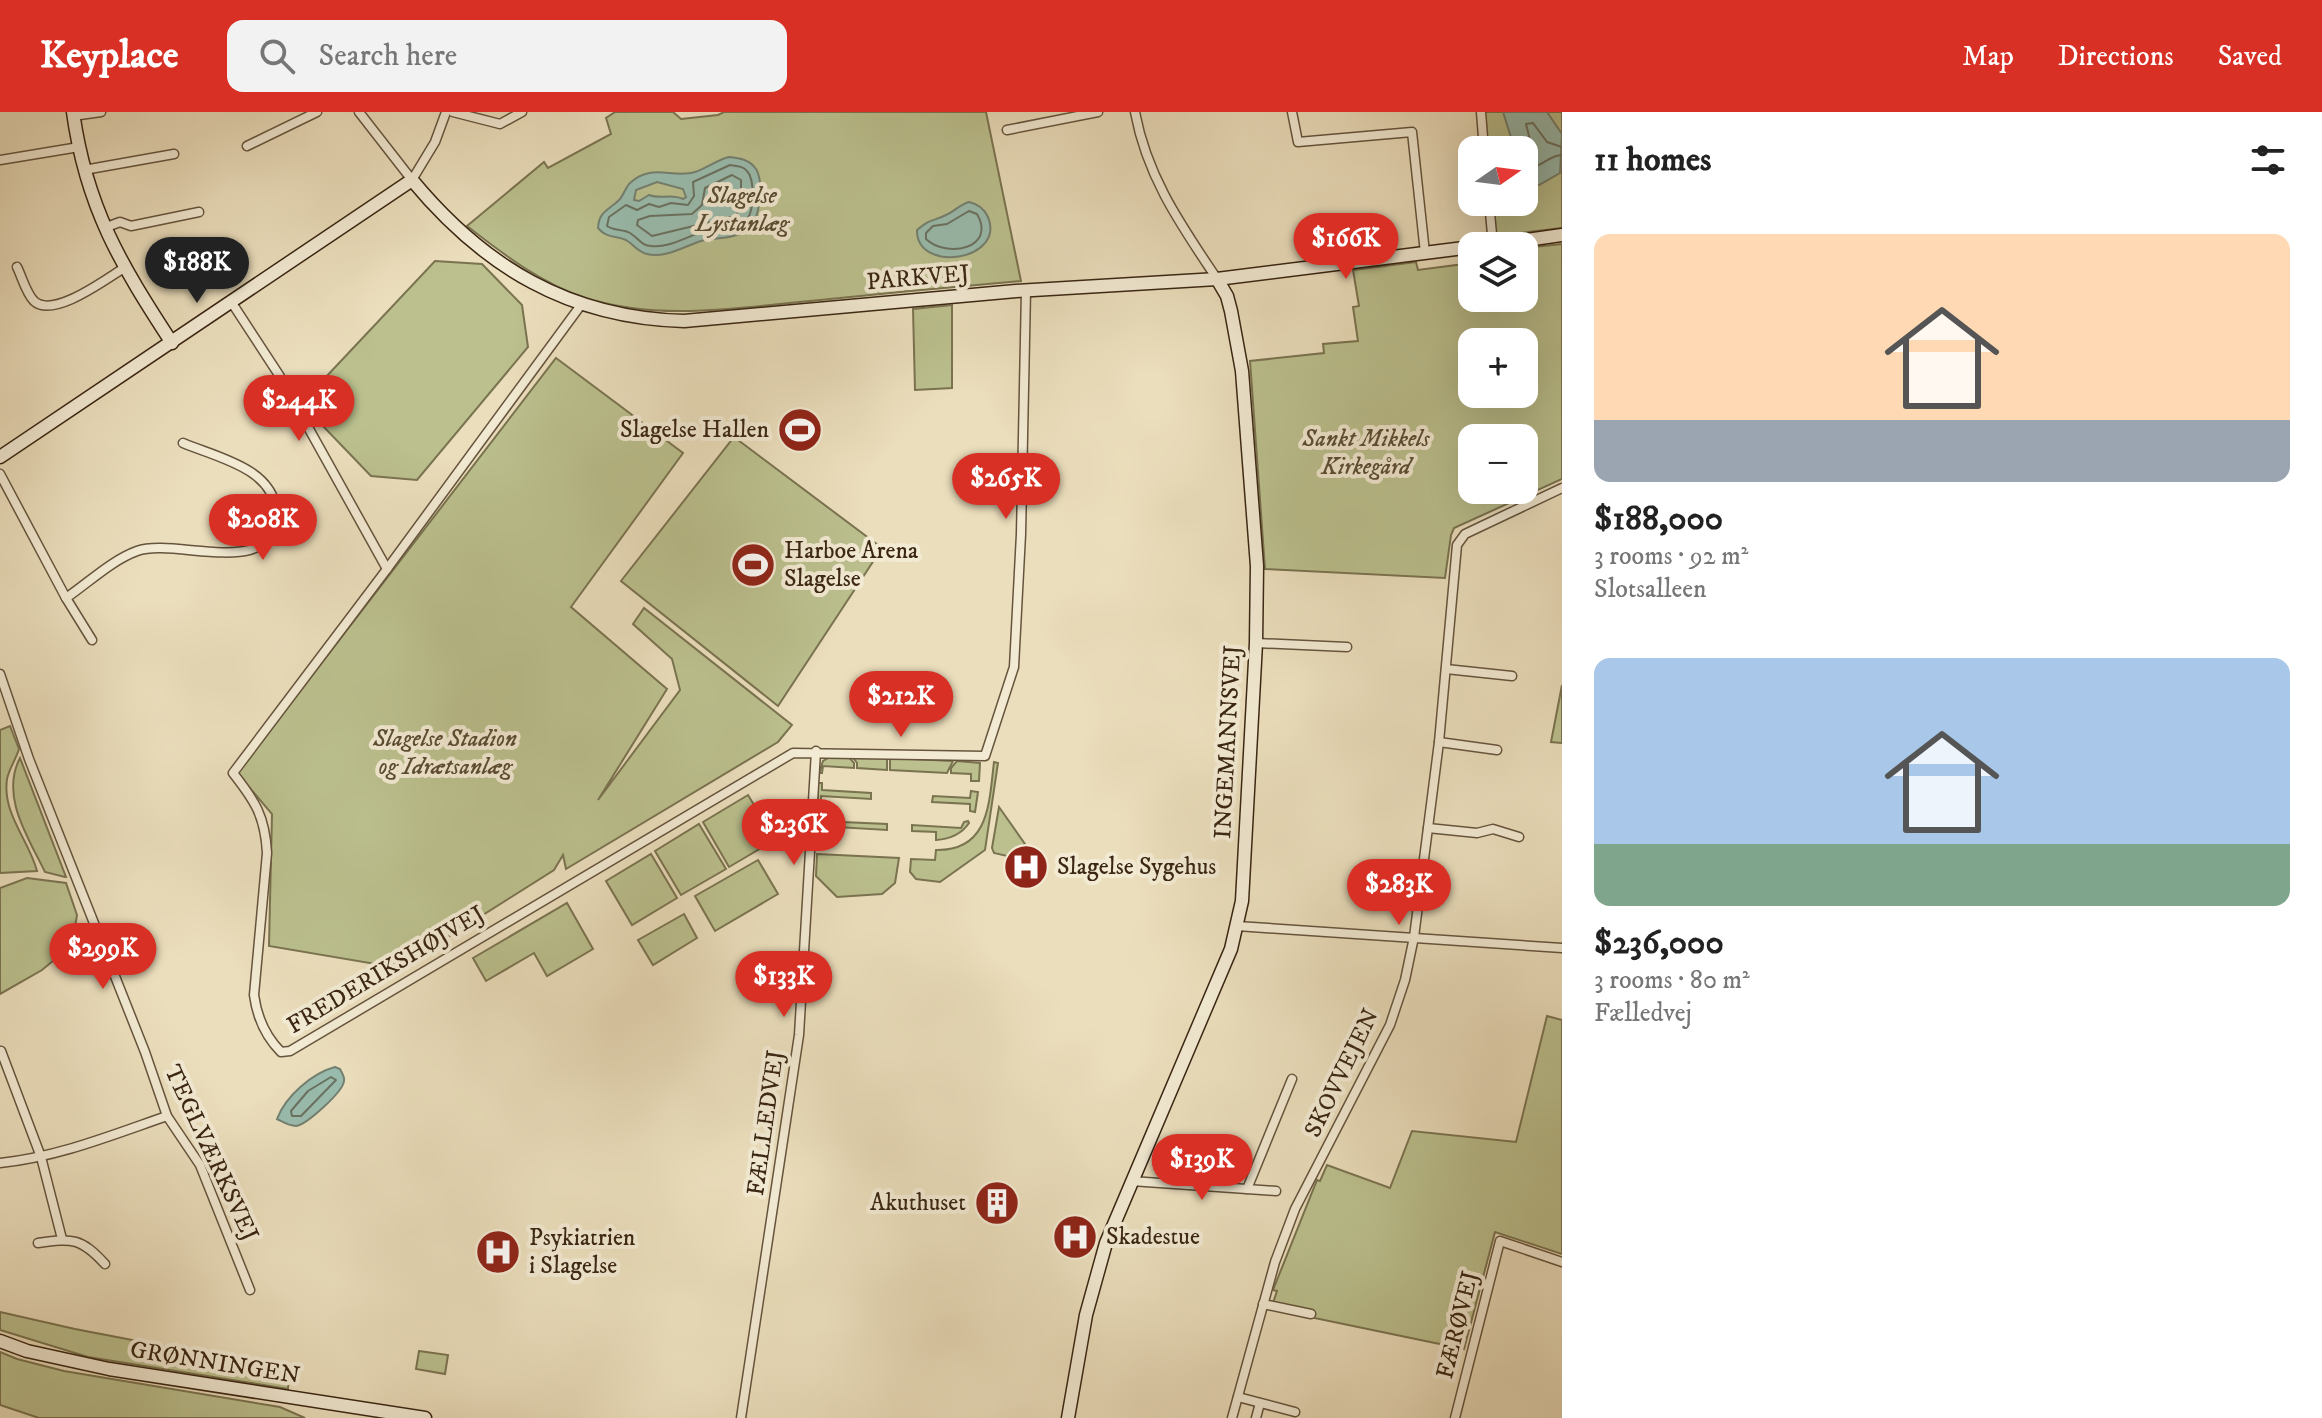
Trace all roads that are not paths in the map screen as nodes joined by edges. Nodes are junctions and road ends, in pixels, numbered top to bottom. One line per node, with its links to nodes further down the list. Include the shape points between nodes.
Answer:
1 (101, 112): 11 (street)
2 (317, 112): 14 (street)
3 (359, 112): 19 (street)
4 (446, 112): 19 (street)
5 (453, 112): 6 (street, via 500,124)
6 (522, 112)
7 (1098, 112): 12 (street)
8 (1135, 112): 28 (street, INGEMANNSVEJ, via 1151,170)
9 (1292, 112): 25 (street, via 1298,142 1412,132)
10 (1481, 112): 13 (street)
11 (73, 114): 15 (street)
12 (1007, 130)
13 (1483, 136)
14 (247, 146)
15 (79, 147): 17 (street); 18 (street)
16 (174, 154): 18 (street)
17 (0, 160)
18 (84, 170): 21 (street)
19 (412, 180): 30 (street); 31 (street, PARKVEJ, via 495,260)
20 (199, 212): 21 (street)
21 (104, 228): 27 (street)
22 (1562, 235): 23 (street)
23 (1538, 238)
24 (1458, 249): 25 (street, PARKVEJ)
25 (1425, 253): 28 (street, PARKVEJ)
26 (17, 267): 27 (street, via 31,297 45,306 67,302)
27 (124, 268): 32 (street)
28 (1217, 279): 29 (street, PARKVEJ); 40 (street, INGEMANNSVEJ, via 1227,296 1242,371 1257,566)
29 (1026, 290): 31 (street, PARKVEJ, via 684,321 612,314); 47 (street, via 1014,667 990,747 985,756 956,757)
30 (232, 303): 32 (street); 37 (street, via 279,375)
31 (581, 305): 37 (street, FREDERIKSHØJVEJ)
32 (172, 343): 34 (street)
33 (183, 443): 38 (street, via 255,474 268,486 276,515 267,538 258,547 233,554 168,547 137,551)
34 (0, 457)
35 (0, 474): 38 (street)
36 (1562, 488): 42 (street, SKOVVEJEN, via 1460,539)
37 (387, 569): 47 (street, FREDERIKSHØJVEJ, via 233,773 254,801 266,833 254,995 263,1028 281,1052 781,759)
38 (66, 598): 39 (street)
39 (92, 640)
40 (1256, 643): 41 (street); 50 (street, INGEMANNSVEJ)
41 (1347, 647)
42 (1446, 669): 44 (street); 45 (street, SKOVVEJEN)
43 (0, 674): 55 (street, TEGLVÆRKSVEJ)
44 (1512, 676)
45 (1439, 742): 46 (street); 48 (street, SKOVVEJEN)
46 (1497, 750)
47 (816, 751): 73 (street, FÆLLEDVEJ, via 799,1035)
48 (1428, 828): 49 (street, via 1477,833 1493,829); 51 (street, SKOVVEJEN)
49 (1519, 837)
50 (1237, 926): 51 (street); 58 (street, INGEMANNSVEJ)
51 (1414, 937): 52 (street); 66 (street, SKOVVEJEN, via 1390,1025 1295,1209)
52 (1562, 948)
53 (1, 1051): 56 (street)
54 (1292, 1079): 59 (street)
55 (167, 1116): 56 (street); 65 (street, TEGLVÆRKSVEJ, via 200,1165)
56 (41, 1157): 57 (street); 61 (street)
57 (0, 1163)
58 (1131, 1181): 59 (street); 74 (street, INGEMANNSVEJ, via 1095,1280)
59 (1247, 1189): 60 (street)
60 (1276, 1191)
61 (62, 1239): 62 (street); 64 (street, via 87,1245)
62 (38, 1243)
63 (1562, 1262): 77 (street, FÆRØVEJ, via 1500,1241)
64 (105, 1264)
65 (250, 1290)
66 (1263, 1304): 67 (street); 69 (street, SKOVVEJEN)
67 (1311, 1314)
68 (0, 1341): 72 (street, GRØNNINGEN, via 109,1369)
69 (1238, 1397): 70 (street); 75 (street, SKOVVEJEN)
70 (1260, 1403): 71 (street); 76 (street)
71 (1295, 1412)
72 (425, 1418)
73 (741, 1418)
74 (1068, 1418)
75 (1232, 1418)
76 (1256, 1418)
77 (1455, 1418)

